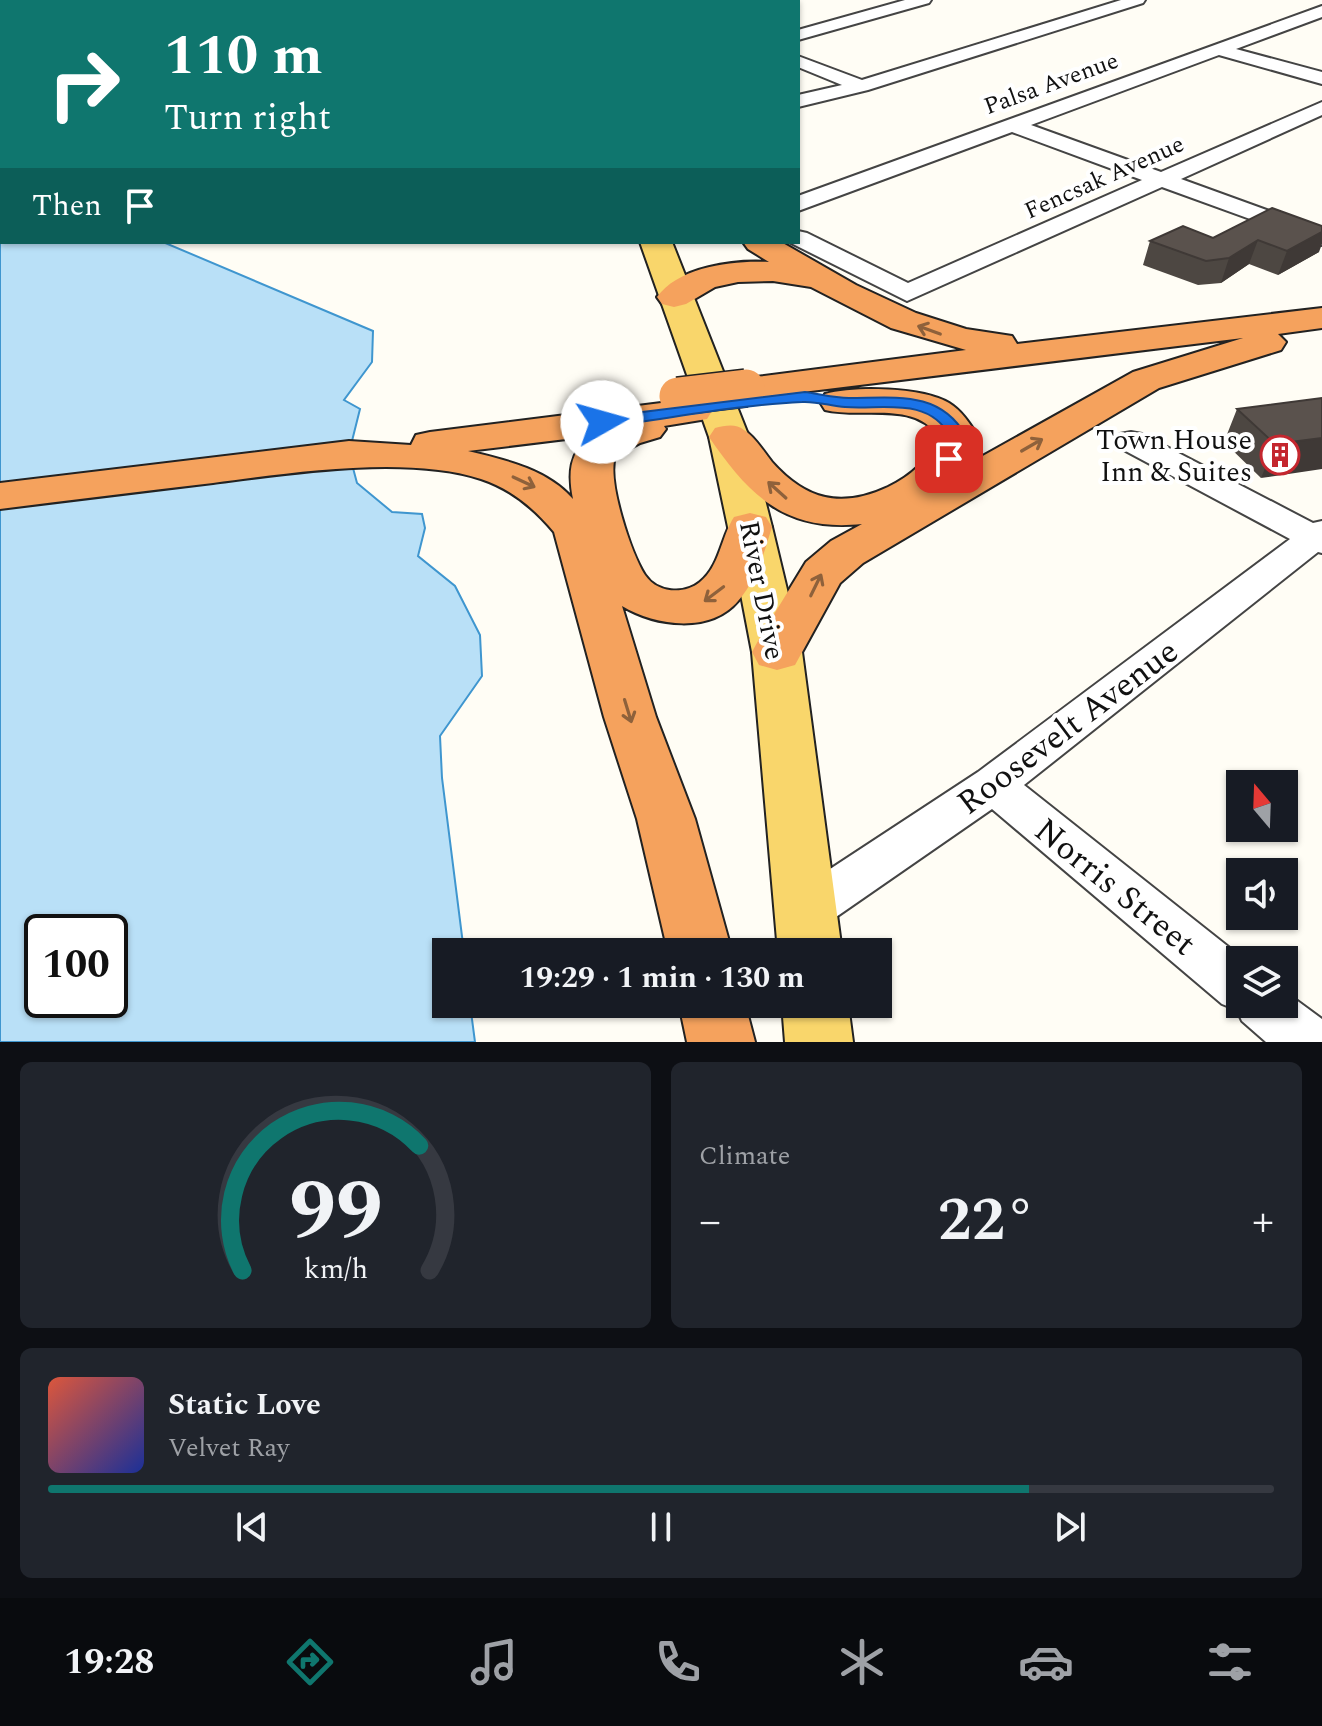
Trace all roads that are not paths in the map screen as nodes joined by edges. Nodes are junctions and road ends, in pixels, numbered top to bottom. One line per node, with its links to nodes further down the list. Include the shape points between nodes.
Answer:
1 (923, 0): 4 (street)
2 (1137, 0): 8 (street)
3 (1322, 11): 5 (street, Palsa Avenue)
4 (800, 34)
5 (1217, 49): 7 (street); 11 (street, Palsa Avenue)
6 (800, 62): 8 (street)
7 (1322, 78)
8 (861, 86): 9 (street)
9 (800, 101)
10 (1322, 108): 12 (street, Fencsak Avenue)
11 (1012, 125): 12 (street); 13 (street, Palsa Avenue)
12 (1162, 180): 14 (street); 15 (street, Fencsak Avenue, via 907,293)
13 (800, 203)
14 (1322, 238)
15 (800, 239)
16 (657, 244): 19 (main road, River Drive)
17 (762, 244): 18 (highway)
18 (850, 295): 19 (highway, via 798,275 746,272 701,281); 23 (highway, one-way to 18, via 972,342 919,326); 24 (highway, via 868,339 859,350)
19 (674, 297): 26 (main road, River Drive)
20 (1322, 318): 23 (highway)
21 (1322, 334): 22 (highway)
22 (1268, 342): 24 (highway); 33 (highway, one-way to 22, via 822,573 847,552 1146,380)
23 (1117, 345): 24 (highway)
24 (770, 393): 25 (highway); 26 (highway, one-way to 26, via 929,408 950,422 958,436 955,449 932,478 905,494 857,510 830,512 786,498)
25 (686, 403): 28 (highway); 31 (highway, one-way to 25, via 730,579 702,602 663,607 641,599 625,583 589,487 591,461 617,438 674,424)
26 (729, 437): 31 (main road, River Drive)
27 (1131, 441): 32 (street)
28 (420, 443): 29 (highway); 30 (highway); 36 (highway, one-way to 36, via 536,488 575,529 666,819)
29 (0, 478)
30 (0, 496)
31 (750, 527): 33 (main road, River Drive)
32 (1319, 537): 34 (street, Roosevelt Avenue)
33 (777, 652): 35 (main road, River Drive)
34 (993, 785): 35 (street, Roosevelt Avenue); 37 (street, Norris Street)
35 (808, 931)
36 (696, 938)
37 (1226, 976)
38 (715, 1018): 41 (highway)
39 (816, 1018): 42 (main road)
40 (1277, 1018): 43 (street)
41 (721, 1042)
42 (819, 1042)
43 (1316, 1042)

